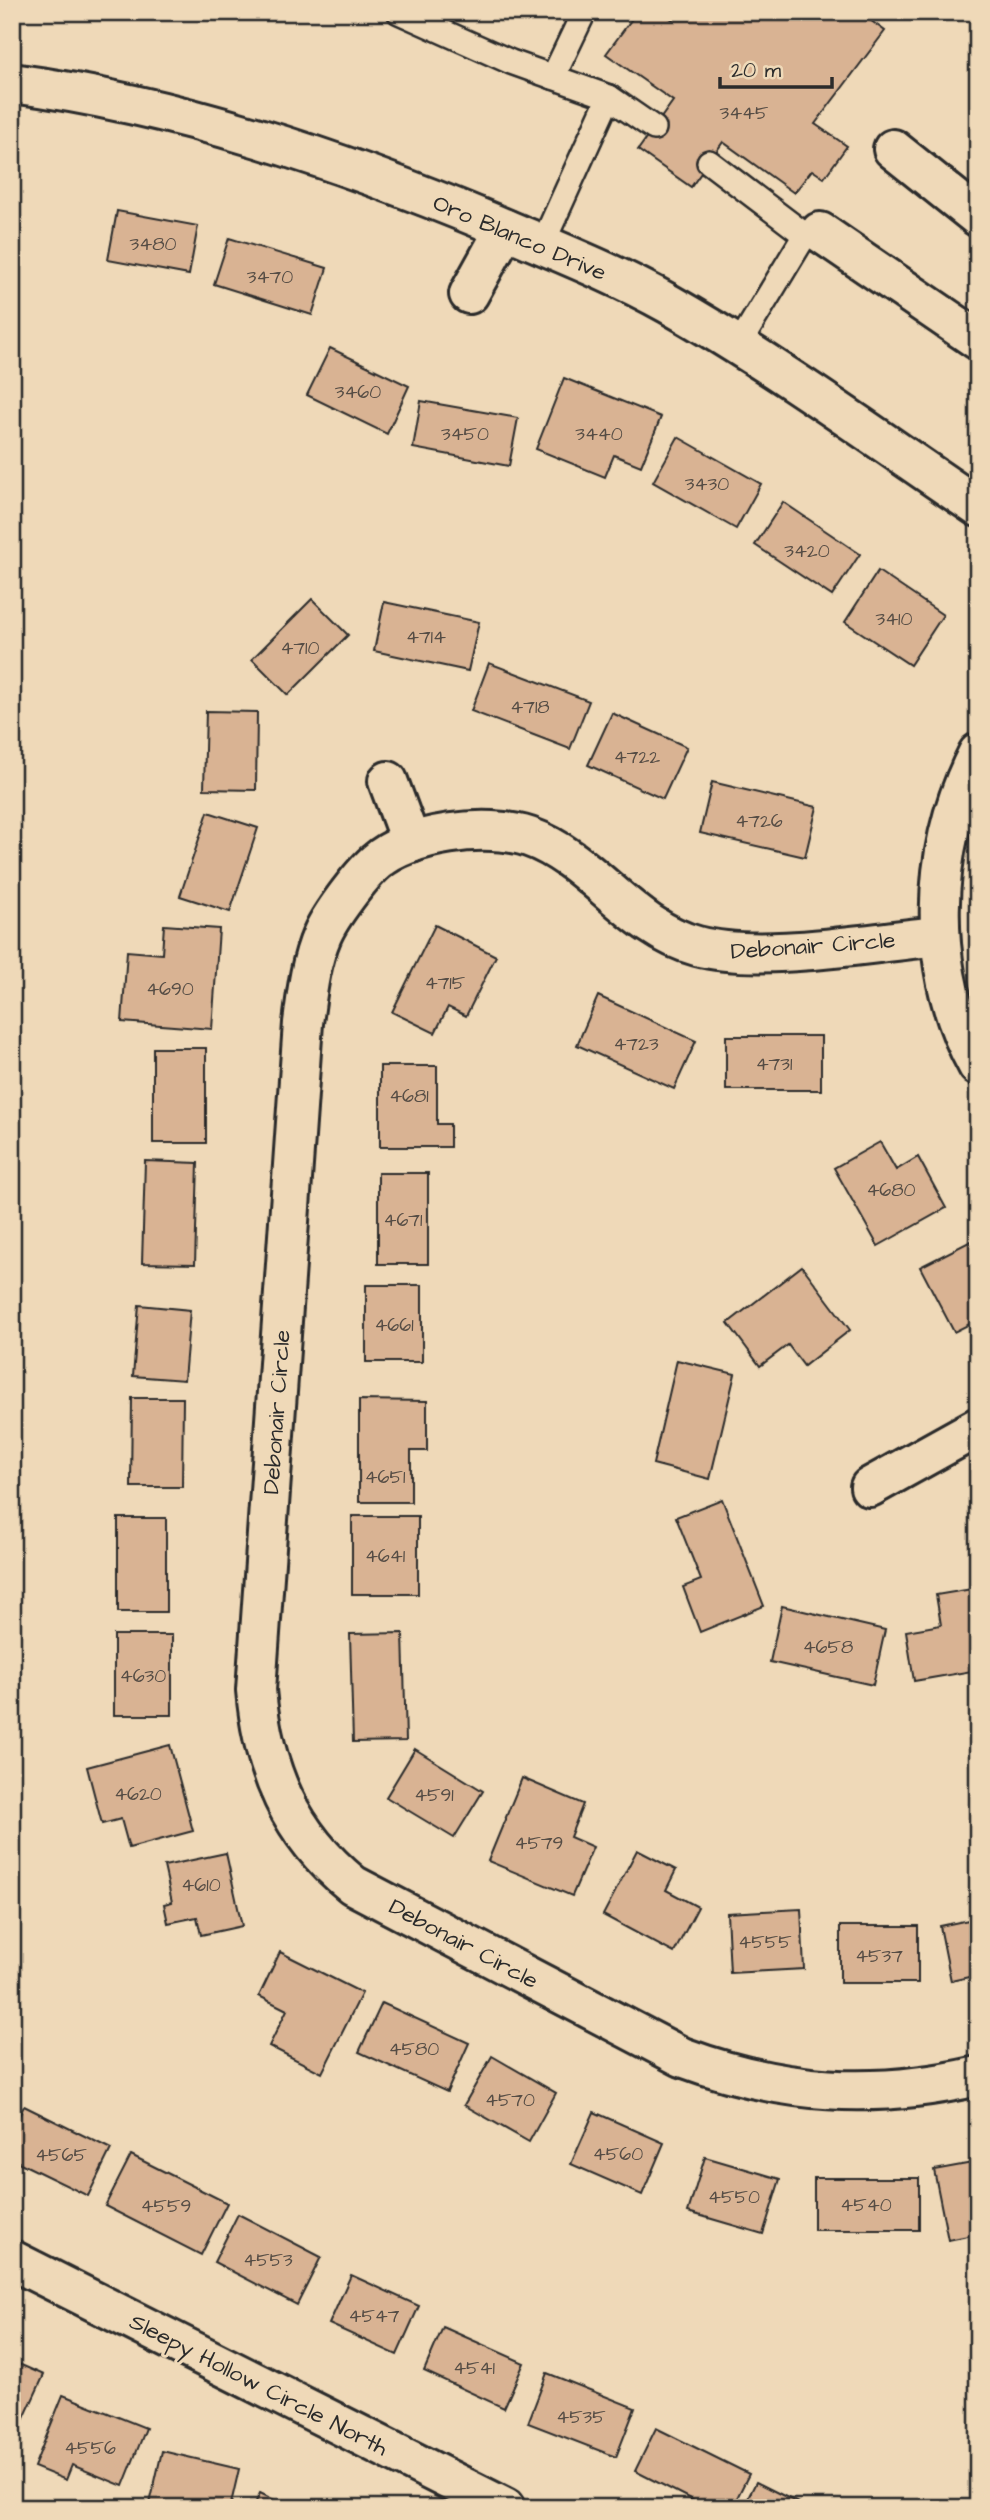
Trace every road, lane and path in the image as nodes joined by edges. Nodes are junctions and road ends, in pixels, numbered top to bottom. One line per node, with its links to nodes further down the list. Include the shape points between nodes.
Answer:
1 (399, 12): 3 (lane)
2 (584, 12): 3 (lane)
3 (553, 78): 5 (lane)
4 (12, 83): 10 (street, Oro Blanco Drive, via 78,92 293,149)
5 (609, 97): 6 (lane); 12 (lane)
6 (654, 128)
7 (893, 149): 9 (street)
8 (709, 162): 11 (lane)
9 (978, 217)
10 (505, 229): 12 (street, Oro Blanco Drive); 13 (street)
11 (813, 233): 14 (street); 15 (lane)
12 (542, 245): 15 (street, Oro Blanco Drive, via 667,303)
13 (469, 293)
14 (978, 340)
15 (738, 346): 16 (street, Oro Blanco Drive)
16 (978, 507)
17 (978, 753): 20 (street, via 951,816 944,852)
18 (388, 781): 19 (street)
19 (411, 843): 20 (street, Debonair Circle, via 456,832 493,830 528,837 559,853 663,933 727,952); 24 (street, Debonair Circle, via 376,862 323,933 309,974 304,1010 256,1690 262,1741 283,1803 304,1836 353,1885 682,2057 751,2079 849,2091 904,2090)
20 (940, 936): 21 (street, via 952,1008)
21 (978, 1066)
22 (978, 1427): 23 (street)
23 (870, 1487)
24 (978, 2076)
25 (12, 2260): 26 (street, Sleepy Hollow Circle North)
26 (505, 2508)

